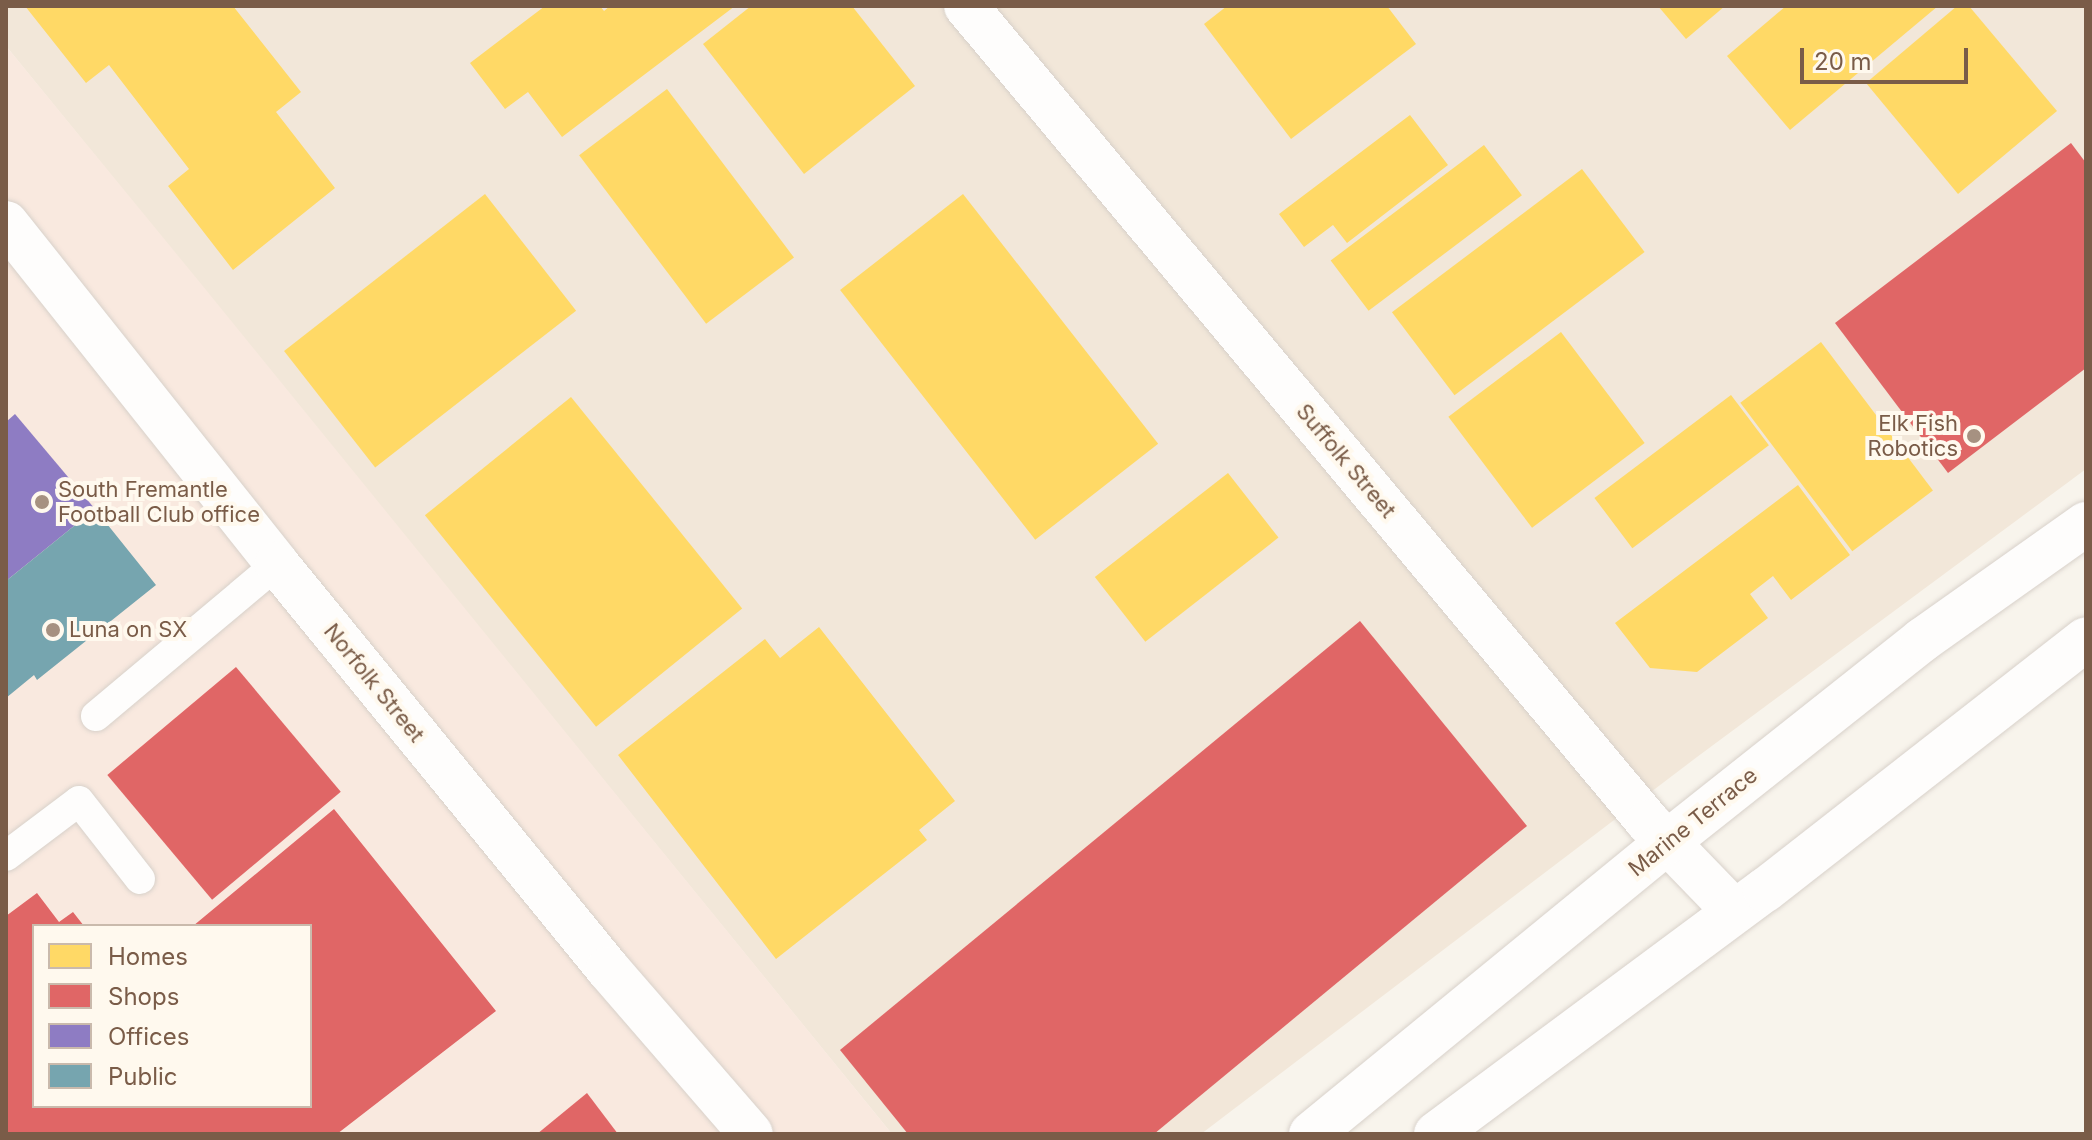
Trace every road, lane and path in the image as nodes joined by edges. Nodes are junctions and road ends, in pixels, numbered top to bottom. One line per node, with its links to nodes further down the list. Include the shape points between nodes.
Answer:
1 (966, 6): 9 (street, Suffolk Street)
2 (6, 223): 5 (street, Norfolk Street)
3 (2086, 524): 6 (street, Marine Terrace)
4 (2086, 561): 6 (street, via 1961,634)
5 (277, 564): 8 (lane); 13 (street, Norfolk Street, via 608,969)
6 (1922, 640): 9 (street, Marine Terrace)
7 (2084, 642): 12 (street)
8 (96, 716)
9 (1666, 843): 12 (street, Suffolk Street); 14 (street, Marine Terrace)
10 (6, 856): 11 (lane, via 79,801)
11 (140, 879)
12 (1733, 910): 15 (street)
13 (751, 1134)
14 (1311, 1134)
15 (1436, 1134)

